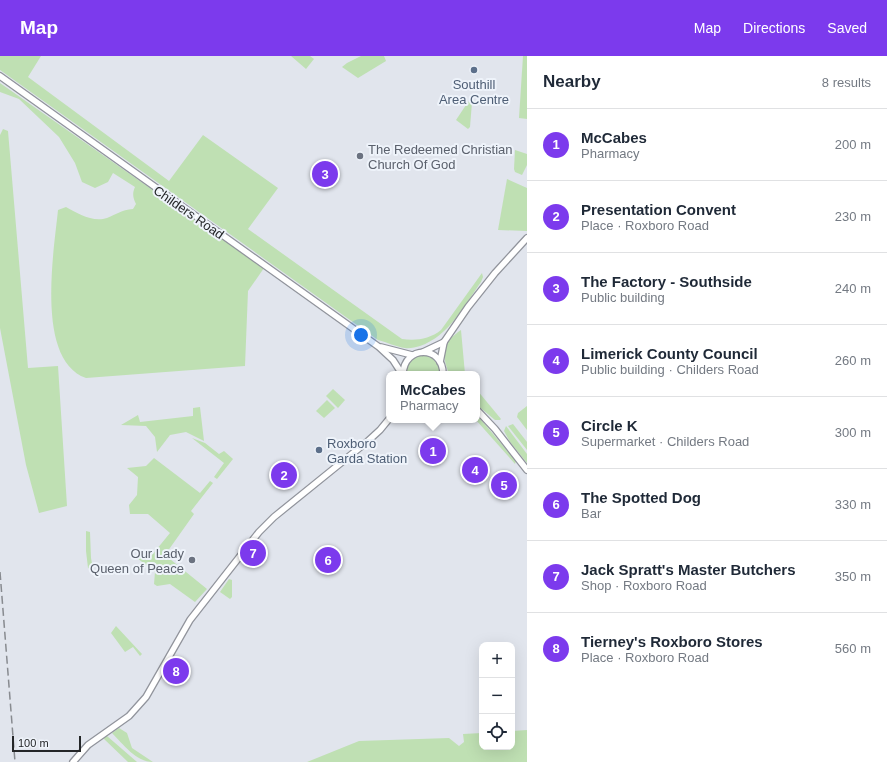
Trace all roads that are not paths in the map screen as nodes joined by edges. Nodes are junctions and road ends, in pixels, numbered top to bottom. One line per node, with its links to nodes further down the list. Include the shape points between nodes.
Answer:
1 (0, 76): 4 (main road, Childers Road)
2 (527, 238): 3 (main road, via 495,273)
3 (444, 342): 5 (main road); 7 (main road)
4 (379, 347): 6 (main road, Childers Road); 8 (main road, Childers Road)
5 (421, 352): 6 (main road); 7 (main road, via 432,354)
6 (412, 356): 9 (main road, via 406,362)
7 (440, 362): 10 (main road)
8 (401, 371)
9 (404, 371)
10 (442, 371)
11 (480, 413): 13 (main road)
12 (386, 423): 14 (main road, via 368,441 259,532 190,620 146,697 129,716 88,745)
13 (527, 470)
14 (73, 762)

